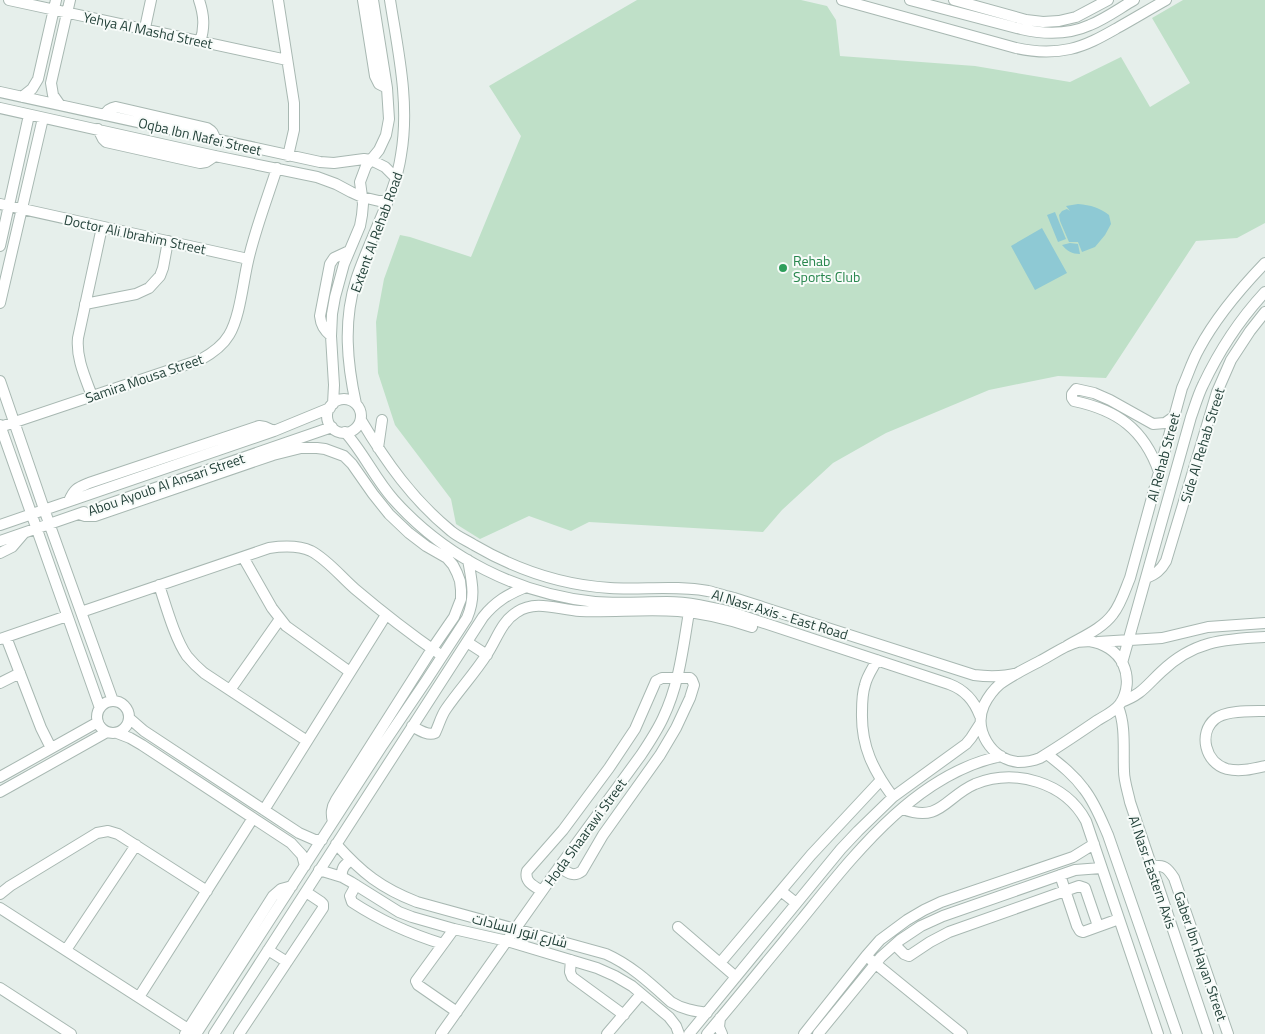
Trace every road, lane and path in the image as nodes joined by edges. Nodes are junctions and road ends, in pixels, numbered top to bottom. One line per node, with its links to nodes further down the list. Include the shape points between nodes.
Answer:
1 (9, 0): 15 (street, Yehya Al Mashd Street)
2 (70, 0): 16 (street)
3 (150, 0): 18 (street)
4 (199, 0): 20 (street, via 204,20)
5 (278, 0): 21 (street)
6 (362, 0): 22 (street, via 375,76 379,84)
7 (373, 0): 22 (street, Extent Al Rehab Road)
8 (390, 0): 34 (street, Extent Al Rehab Road, via 405,105)
9 (842, 0): 19 (street, via 1030,51 1064,50)
10 (910, 0): 17 (street, via 1032,32 1056,33)
11 (954, 0): 12 (street, via 1042,22 1076,17)
12 (1108, 0)
13 (1134, 0): 17 (street)
14 (1166, 0): 19 (street)
15 (55, 5): 16 (street, Yehya Al Mashd Street); 24 (street, via 38,79)
16 (67, 13): 18 (street, Yehya Al Mashd Street); 25 (street, via 51,83 53,95)
17 (1090, 26): 19 (street)
18 (145, 28): 20 (street, Yehya Al Mashd Street)
19 (1097, 39)
20 (200, 42): 21 (street, Yehya Al Mashd Street)
21 (287, 60): 29 (street, via 295,116)
22 (387, 88): 30 (street, Extent Al Rehab Road, via 389,119 386,135)
23 (0, 92): 24 (street, Oqba Ibn Nafei Street)
24 (22, 96): 25 (street, Oqba Ibn Nafei Street)
25 (60, 105): 29 (street, Oqba Ibn Nafei Street)
26 (0, 108): 27 (street, Oqba Ibn Nafei Street)
27 (29, 115): 28 (street, Oqba Ibn Nafei Street); 37 (street)
28 (43, 118): 32 (street, Oqba Ibn Nafei Street); 38 (street)
29 (288, 156): 31 (street, Oqba Ibn Nafei Street)
30 (371, 160): 31 (street, Oqba Ibn Nafei Street); 34 (street); 35 (street, Extent Al Rehab Road, via 360,182)
31 (320, 162): 33 (street)
32 (277, 168): 33 (street, Oqba Ibn Nafei Street); 42 (street, Samira Mousa Street)
33 (317, 177): 35 (street, Oqba Ibn Nafei Street)
34 (396, 178): 36 (street, Extent Al Rehab Road)
35 (362, 197): 36 (street, Oqba Ibn Nafei Street); 51 (street, Extent Al Rehab Road, via 360,226 334,297 331,336 334,394)
36 (388, 201): 50 (street, Extent Al Rehab Road, via 356,281 349,311 348,363)
37 (4, 205): 38 (street, Doctor Ali Ibrahim Street); 41 (street)
38 (22, 209): 39 (street, Doctor Ali Ibrahim Street); 45 (street)
39 (102, 227): 40 (street, Doctor Ali Ibrahim Street); 46 (street)
40 (168, 241): 42 (street, Doctor Ali Ibrahim Street); 46 (street, via 160,276 149,288 136,294)
41 (0, 246)
42 (248, 259): 49 (street, Samira Mousa Street, via 234,325 221,346 200,360)
43 (1265, 263): 52 (street, Al Rehab Street, via 1209,331 1191,365)
44 (1265, 292): 73 (street, Al Rehab Street, via 1238,324 1202,386)
45 (0, 303)
46 (85, 304): 49 (street, via 77,346)
47 (1265, 312): 74 (street, Side Al Rehab Street, via 1231,360 1217,392 1166,561 1154,575)
48 (0, 380): 55 (street)
49 (92, 396): 55 (street, Samira Mousa Street)
50 (356, 404): 51 (street, via 342,399); 53 (street)
51 (331, 406): 57 (street, via 328,418); 62 (street, Abou Ayoub Al Ansari Street, via 274,431)
52 (1175, 416): 61 (street, Al Rehab Street); 61 (street, via 1165,423 1153,424 1094,393 1076,389 1072,394 1074,401 1105,410 1128,425 1144,441)
53 (361, 420): 58 (street, via 355,429); 59 (street, Al Nasr Axis - East Road)
54 (382, 420): 59 (street)
55 (14, 422): 56 (street, Samira Mousa Street); 62 (street)
56 (0, 426): 63 (street)
57 (332, 427): 58 (street); 60 (street, Abou Ayoub Al Ansari Street)
58 (345, 432): 71 (street, Al Nasr Axis - East Road, via 380,482 407,513)
59 (378, 448): 93 (street, Al Nasr Axis - East Road, via 417,499 453,533 512,565 586,585 708,592)
60 (272, 452): 64 (street, Abou Ayoub Al Ansari Street); 92 (street, via 316,448 344,456 389,514 420,542 453,565 460,581 461,599 454,617)
61 (1159, 472): 72 (street, Al Rehab Street)
62 (44, 509): 63 (street, Abou Ayoub Al Ansari Street); 64 (street)
63 (32, 514): 65 (street, Abou Ayoub Al Ansari Street); 66 (street)
64 (50, 524): 66 (street, Abou Ayoub Al Ansari Street); 78 (street)
65 (0, 525)
66 (36, 529): 67 (street, Abou Ayoub Al Ansari Street); 81 (street)
67 (24, 533): 68 (street, Abou Ayoub Al Ansari Street); 69 (street, via 12,547)
68 (0, 541)
69 (0, 553)
70 (243, 557): 75 (street); 80 (street, via 269,548 301,548 323,560); 83 (street)
71 (468, 560): 76 (street, Al Nasr Axis - East Road); 82 (street, via 473,592)
72 (1135, 560): 73 (street); 91 (street, Al Rehab Street, via 1124,594 1113,614)
73 (1150, 564): 74 (street, Al Rehab Street)
74 (1146, 578): 88 (street, Al Rehab Street)
75 (159, 586): 78 (street); 107 (street, via 186,655 204,673)
76 (526, 587): 77 (street, Al Nasr Axis - East Road); 85 (street, via 502,598)
77 (604, 607): 79 (street); 94 (street, Al Nasr Axis - East Road, via 668,602 713,607); 95 (street, via 580,611 531,606 519,610 502,626)
78 (81, 612): 108 (street)
79 (690, 612): 94 (street, via 724,618 835,653); 103 (street, Hoda Shaarawi Street)
80 (386, 614): 92 (street); 100 (street)
81 (67, 616): 87 (street); 110 (street)
82 (467, 618): 85 (street, via 475,620); 96 (street)
83 (280, 619): 100 (street); 107 (street)
84 (1265, 622): 88 (street, via 1208,627 1149,640)
85 (478, 625): 89 (street)
86 (1265, 637): 109 (street, via 1218,641 1191,650 1166,667 1142,692)
87 (3, 638): 101 (street)
88 (1129, 640): 90 (street); 98 (street, Al Rehab Street)
89 (467, 642): 95 (street); 106 (street)
90 (1098, 642): 91 (street, via 1078,642); 98 (street, via 1111,649)
91 (1067, 646): 102 (street, Al Rehab Street)
92 (432, 649): 96 (street); 135 (street, via 336,800 331,814)
93 (897, 651): 99 (street); 102 (street, Al Nasr Axis - East Road, via 974,675 996,677)
94 (855, 653): 97 (street, Al Nasr Axis - East Road)
95 (487, 654): 115 (street, via 443,714 435,733 428,734)
96 (442, 656): 104 (street)
97 (876, 660): 99 (street, Al Nasr Axis - East Road); 126 (street, via 865,682 862,723 871,762)
98 (1122, 663): 109 (street, via 1127,683)
99 (892, 665): 113 (street, Al Nasr Axis - East Road, via 958,687 972,699)
100 (350, 672): 117 (street)
101 (20, 673): 105 (street); 118 (street)
102 (1018, 673): 113 (street, Al Rehab Street, via 994,690)
103 (677, 678): 124 (street, Hoda Shaarawi Street, via 663,718); 127 (street, via 692,680 694,685 690,698 669,742); 130 (street, via 662,678 654,683 635,729)
104 (426, 681): 106 (street); 135 (street)
105 (0, 684)
106 (438, 686): 115 (street)
107 (230, 690): 117 (street)
108 (113, 702): 110 (street); 112 (street, via 126,708)
109 (1120, 705): 120 (street); 142 (street, Al Nasr Eastern Axis, via 1124,774)
110 (100, 708): 114 (street)
111 (1265, 711): 122 (street, via 1231,713 1216,718 1205,738 1207,750 1220,766 1234,770)
112 (129, 718): 116 (street, via 125,727); 132 (street, via 149,735)
113 (980, 720): 119 (street, Al Rehab Street, via 971,738); 121 (street, Al Nasr Axis - East Road, via 989,746)
114 (98, 722): 116 (street); 118 (street)
115 (412, 726): 137 (street)
116 (112, 732): 128 (street); 134 (street, via 136,741)
117 (307, 741): 132 (street)
118 (51, 748): 125 (street)
119 (956, 752): 123 (street); 129 (street, Al Rehab Street)
120 (1047, 754): 121 (street, via 1025,762); 175 (street, via 1067,770 1098,810)
121 (1001, 756): 123 (street)
122 (1265, 766)
123 (966, 767): 131 (street, via 946,777)
124 (628, 772): 127 (street); 133 (street, Hoda Shaarawi Street)
125 (0, 777)
126 (881, 780): 129 (street); 151 (street)
127 (642, 782): 143 (street, via 603,835 582,871 572,875)
128 (0, 792)
129 (893, 797): 156 (street, Al Rehab Street, via 841,849)
130 (581, 806): 133 (street); 150 (street, via 527,871 528,880)
131 (903, 809): 138 (street, via 918,814 928,813 984,781 1028,779 1054,788 1073,802 1086,821); 185 (street, via 870,838)
132 (264, 810): 136 (street, via 307,837)
133 (596, 816): 143 (street, Hoda Shaarawi Street)
134 (253, 818): 141 (street, via 291,843 302,855); 149 (street)
135 (333, 822): 136 (street)
136 (322, 840): 141 (street)
137 (336, 844): 140 (street, شارع انور السادات); 145 (street)
138 (1094, 844): 144 (street); 169 (street, via 1073,857 924,910 891,931)
139 (136, 846): 149 (street); 154 (street, via 113,832 102,832); 167 (street)
140 (351, 861): 147 (street, via 343,867); 163 (street, شارع انور السادات, via 376,881 406,898)
141 (305, 866): 186 (street, via 292,886 273,896)
142 (1151, 866): 201 (street, Al Nasr Eastern Axis); 202 (street, Gaber Ibn Hayan Street, via 1160,865 1174,878)
143 (559, 867): 150 (street, Hoda Shaarawi Street)
144 (1101, 868): 146 (street, via 1080,869); 159 (street)
145 (319, 870): 147 (street, شارع انور السادات); 153 (street)
146 (1060, 875): 152 (street); 155 (street)
147 (342, 877): 148 (street, شارع انور السادات)
148 (356, 885): 162 (street, شارع انور السادات, via 399,912); 165 (street, via 350,896 352,902 386,923)
149 (206, 891): 181 (street)
150 (542, 891): 163 (street, Hoda Shaarawi Street)
151 (781, 891): 156 (street); 173 (street)
152 (1065, 891): 158 (street); 160 (street, via 1079,886 1085,888); 160 (street, via 1078,929 1083,932)
153 (306, 892): 168 (street); 171 (street, via 323,904 322,908)
154 (0, 894)
155 (986, 901): 158 (street); 166 (street, via 921,926)
156 (796, 903): 177 (street, Al Rehab Street)
157 (0, 908): 167 (street)
158 (992, 917): 166 (street, via 950,932 909,956)
159 (1119, 919): 160 (street); 180 (street)
160 (1098, 926)
161 (678, 928): 173 (street)
162 (454, 929): 164 (street, شارع انور السادات); 165 (street)
163 (515, 929): 164 (street, Hoda Shaarawi Street); 172 (street, شارع انور السادات, via 597,951)
164 (507, 941): 170 (street, شارع انور السادات); 182 (street, Hoda Shaarawi Street)
165 (443, 944): 182 (street, via 416,983)
166 (895, 945): 174 (street)
167 (66, 950): 181 (street)
168 (268, 950): 171 (street); 188 (street)
169 (866, 956): 174 (street); 196 (street)
170 (571, 960): 176 (street, شارع انور السادات); 184 (street, via 572,977)
171 (287, 962): 189 (street)
172 (621, 962): 176 (street); 183 (street, شارع انور السادات, via 676,1005)
173 (720, 963): 177 (street)
174 (876, 964): 197 (street); 198 (street)
175 (1154, 969): 180 (street); 200 (street)
176 (615, 976): 179 (street, شارع انور السادات)
177 (736, 977): 183 (street, Al Rehab Street)
178 (0, 988): 187 (street)
179 (641, 994): 184 (street); 192 (street, شارع انور السادات, via 669,1017)
180 (1145, 995): 199 (street)
181 (139, 997): 186 (street)
182 (457, 1012): 190 (street, Hoda Shaarawi Street)
183 (707, 1013): 193 (street, Al Rehab Street)
184 (624, 1015): 191 (street)
185 (720, 1018): 194 (street); 195 (street)
186 (190, 1032)
187 (71, 1034)
188 (214, 1034)
189 (239, 1034)
190 (441, 1034)
191 (607, 1034)
192 (679, 1034)
193 (689, 1034)
194 (707, 1034)
195 (722, 1034)
196 (804, 1034)
197 (818, 1034)
198 (962, 1034)
199 (1158, 1034)
200 (1177, 1034)
201 (1208, 1034)
202 (1228, 1034)

